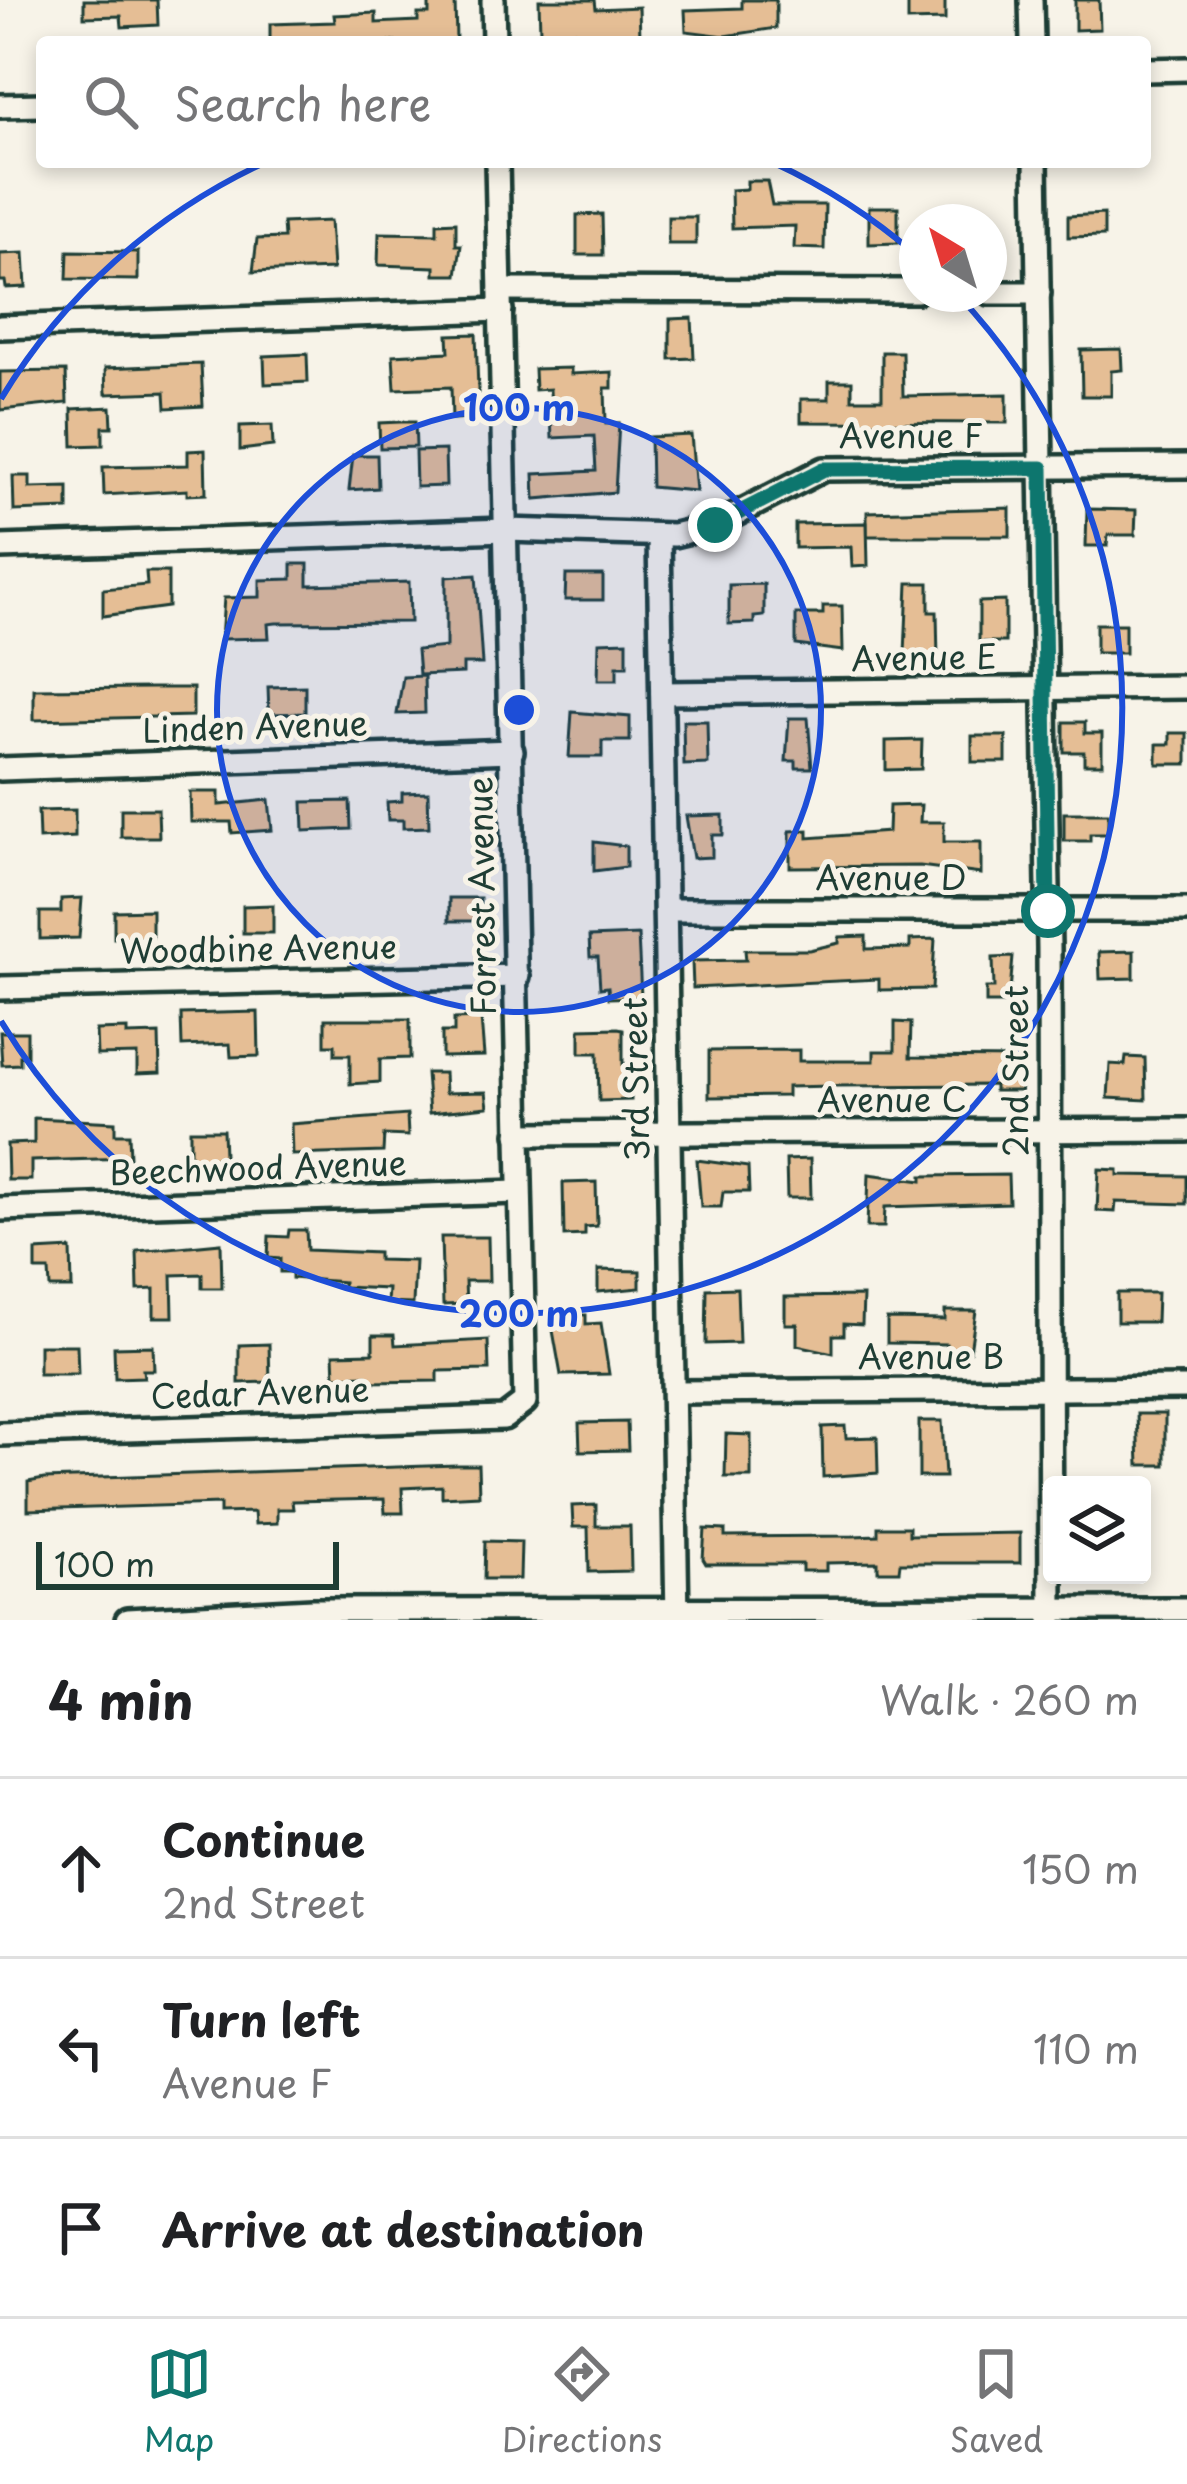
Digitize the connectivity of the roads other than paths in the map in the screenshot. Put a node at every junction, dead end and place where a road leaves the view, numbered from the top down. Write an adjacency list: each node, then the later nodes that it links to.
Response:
1 (493, 0): 3 (street)
2 (1031, 0): 4 (street)
3 (494, 36)
4 (1032, 36)
5 (1187, 69): 6 (street)
6 (1151, 70)
7 (36, 105): 8 (street)
8 (0, 106)
9 (497, 168): 14 (street, Forrest Avenue)
10 (1036, 168): 12 (street, 2nd Street)
11 (899, 292): 14 (street)
12 (1039, 292): 13 (street); 17 (street, 2nd Street)
13 (1007, 293)
14 (500, 300): 15 (street); 18 (street, Forrest Avenue)
15 (0, 327)
16 (1187, 466): 17 (street, Avenue F)
17 (1042, 468): 19 (street, Avenue F); 22 (street, 2nd Street)
18 (506, 530): 19 (street, Avenue F); 20 (street, Avenue F); 24 (street, Forrest Avenue)
19 (658, 536): 23 (street, 3rd Street)
20 (0, 547)
21 (1187, 686): 22 (street, Avenue E)
22 (1044, 689): 23 (street, Avenue E); 28 (street, 2nd Street)
23 (662, 693): 26 (street, 3rd Street)
24 (512, 751): 25 (street, Linden Avenue); 29 (street, Forrest Avenue)
25 (0, 769)
26 (667, 910): 28 (street, Avenue D); 34 (street, 3rd Street)
27 (1187, 910): 28 (street, Avenue D)
28 (1048, 911): 32 (street, 2nd Street)
29 (518, 976): 30 (street, Woodbine Avenue); 33 (street, Forrest Avenue)
30 (0, 988)
31 (1187, 1130): 32 (street, Avenue C)
32 (1048, 1132): 34 (street, Avenue C); 38 (street, 2nd Street)
33 (518, 1134): 34 (street); 35 (street, Forrest Avenue)
34 (670, 1135): 39 (street, 3rd Street)
35 (518, 1192): 36 (street, Beechwood Avenue); 40 (street, Forrest Avenue)
36 (0, 1209)
37 (1187, 1388): 38 (street, Avenue B)
38 (1048, 1389): 39 (street, Avenue B); 43 (street, 2nd Street)
39 (676, 1392): 44 (street, 3rd Street)
40 (520, 1411): 41 (street, Cedar Avenue)
41 (0, 1434)
42 (1187, 1610): 43 (street)
43 (1051, 1615): 44 (street)
44 (677, 1616): 45 (street)
45 (127, 1620)

